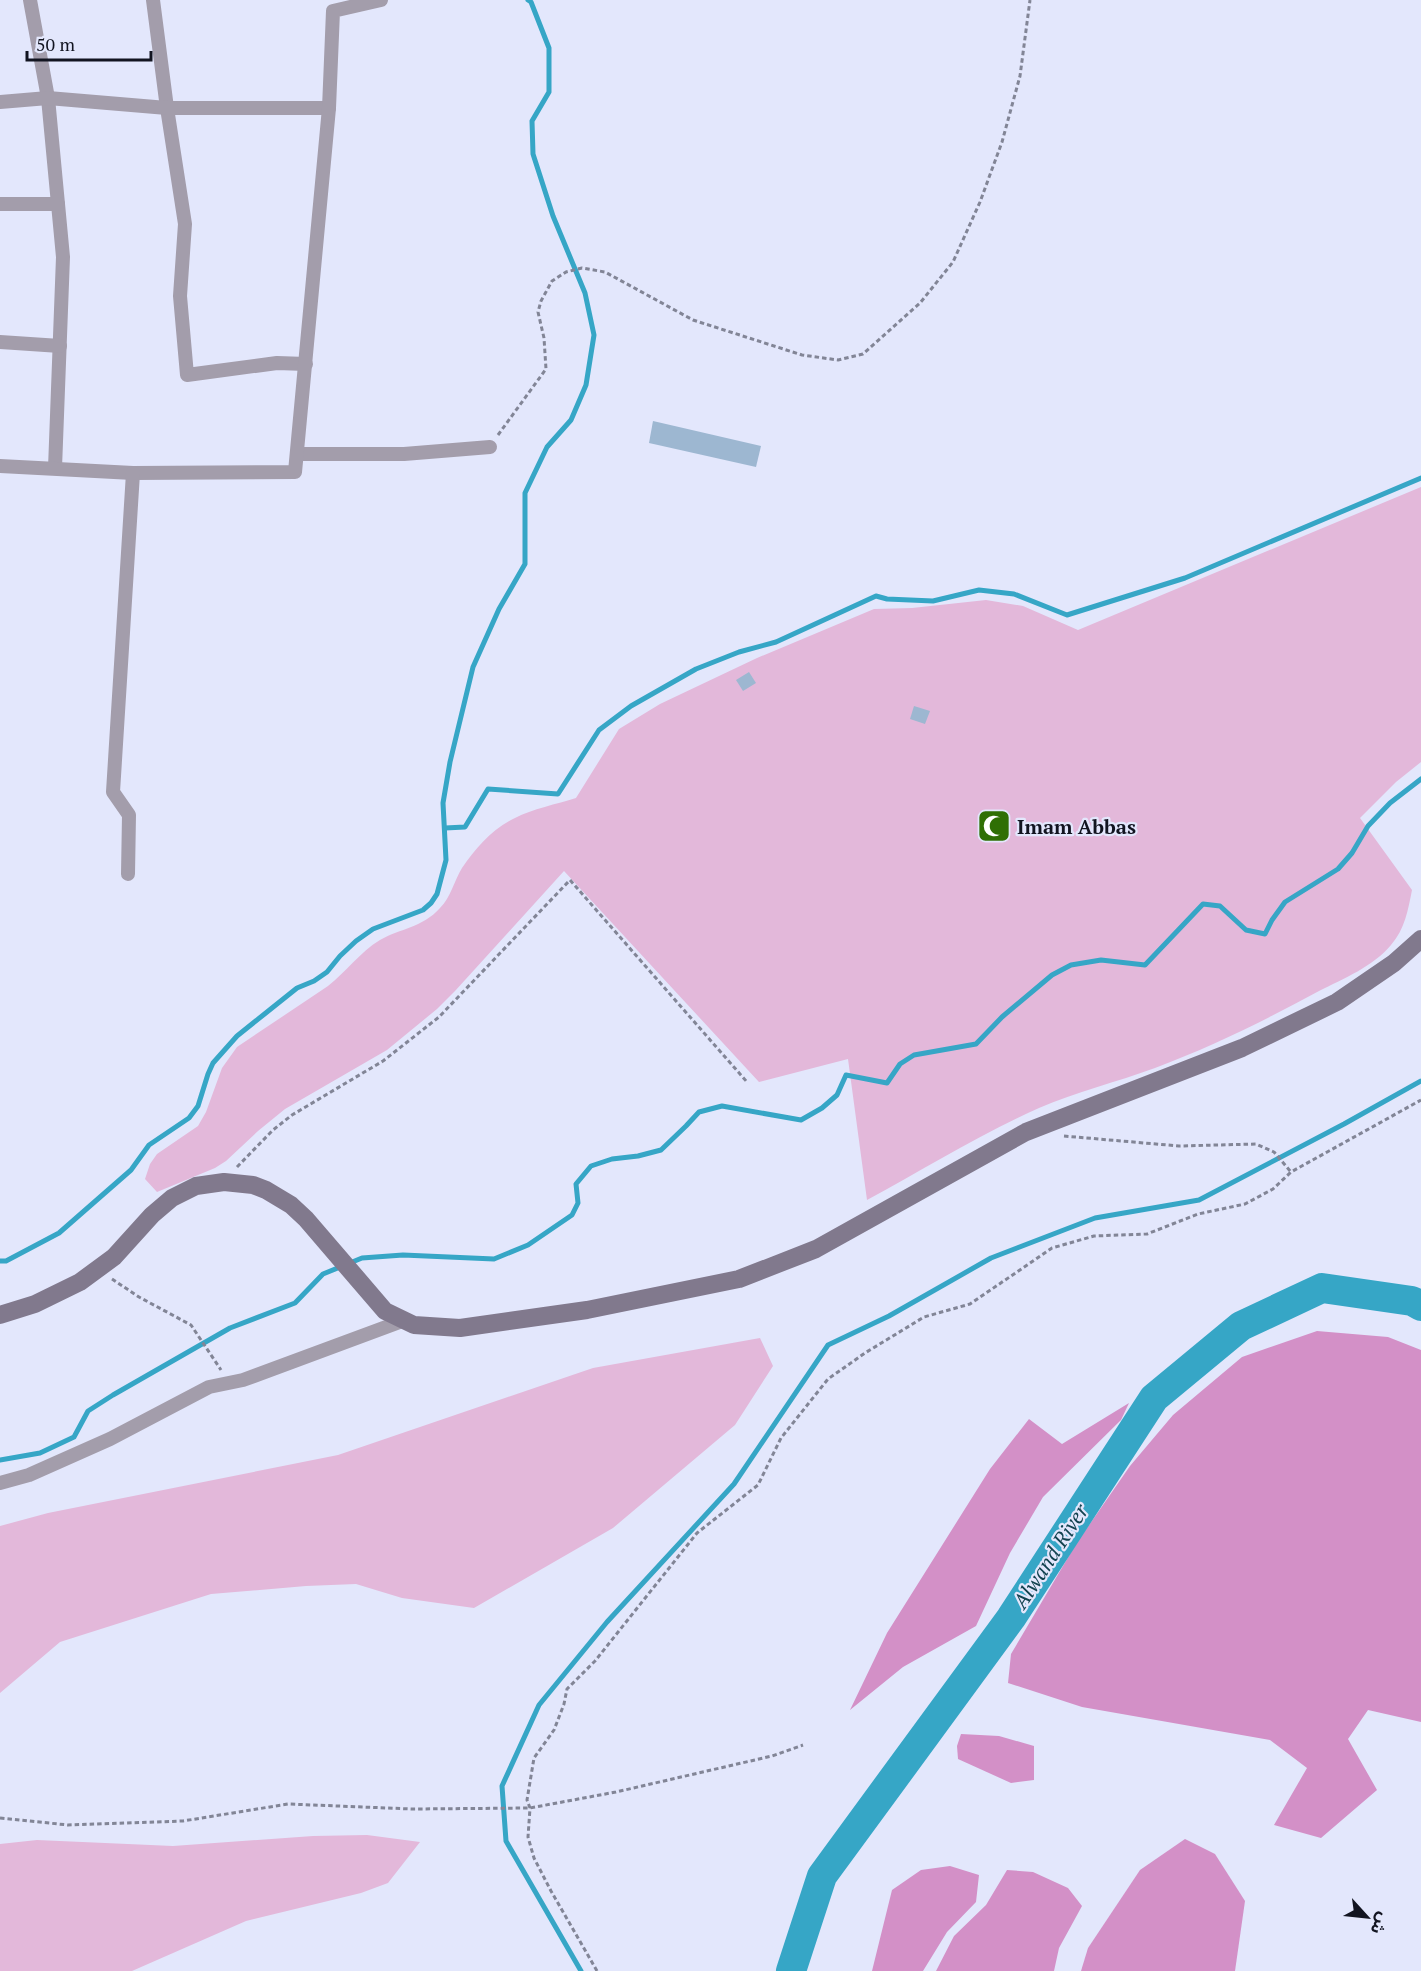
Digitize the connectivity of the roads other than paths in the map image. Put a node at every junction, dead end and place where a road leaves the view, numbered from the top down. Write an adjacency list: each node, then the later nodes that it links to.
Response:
1 (30, 0): 4 (street)
2 (153, 0): 6 (street)
3 (381, 0): 7 (street)
4 (48, 98): 5 (street); 6 (street); 9 (street)
5 (0, 102)
6 (167, 108): 7 (street); 12 (street)
7 (329, 108): 12 (street)
8 (0, 204): 9 (street)
9 (57, 204): 11 (street)
10 (0, 342): 11 (street)
11 (60, 346): 16 (street)
12 (306, 364): 14 (street)
13 (490, 447): 14 (street)
14 (297, 454): 17 (street)
15 (0, 466): 16 (street); 18 (street)
16 (54, 468): 17 (street)
17 (133, 473): 19 (street)
18 (0, 481)
19 (128, 874)
20 (1421, 939): 22 (main road)
21 (0, 1315): 22 (main road)
22 (405, 1320): 23 (street)
23 (0, 1483)

